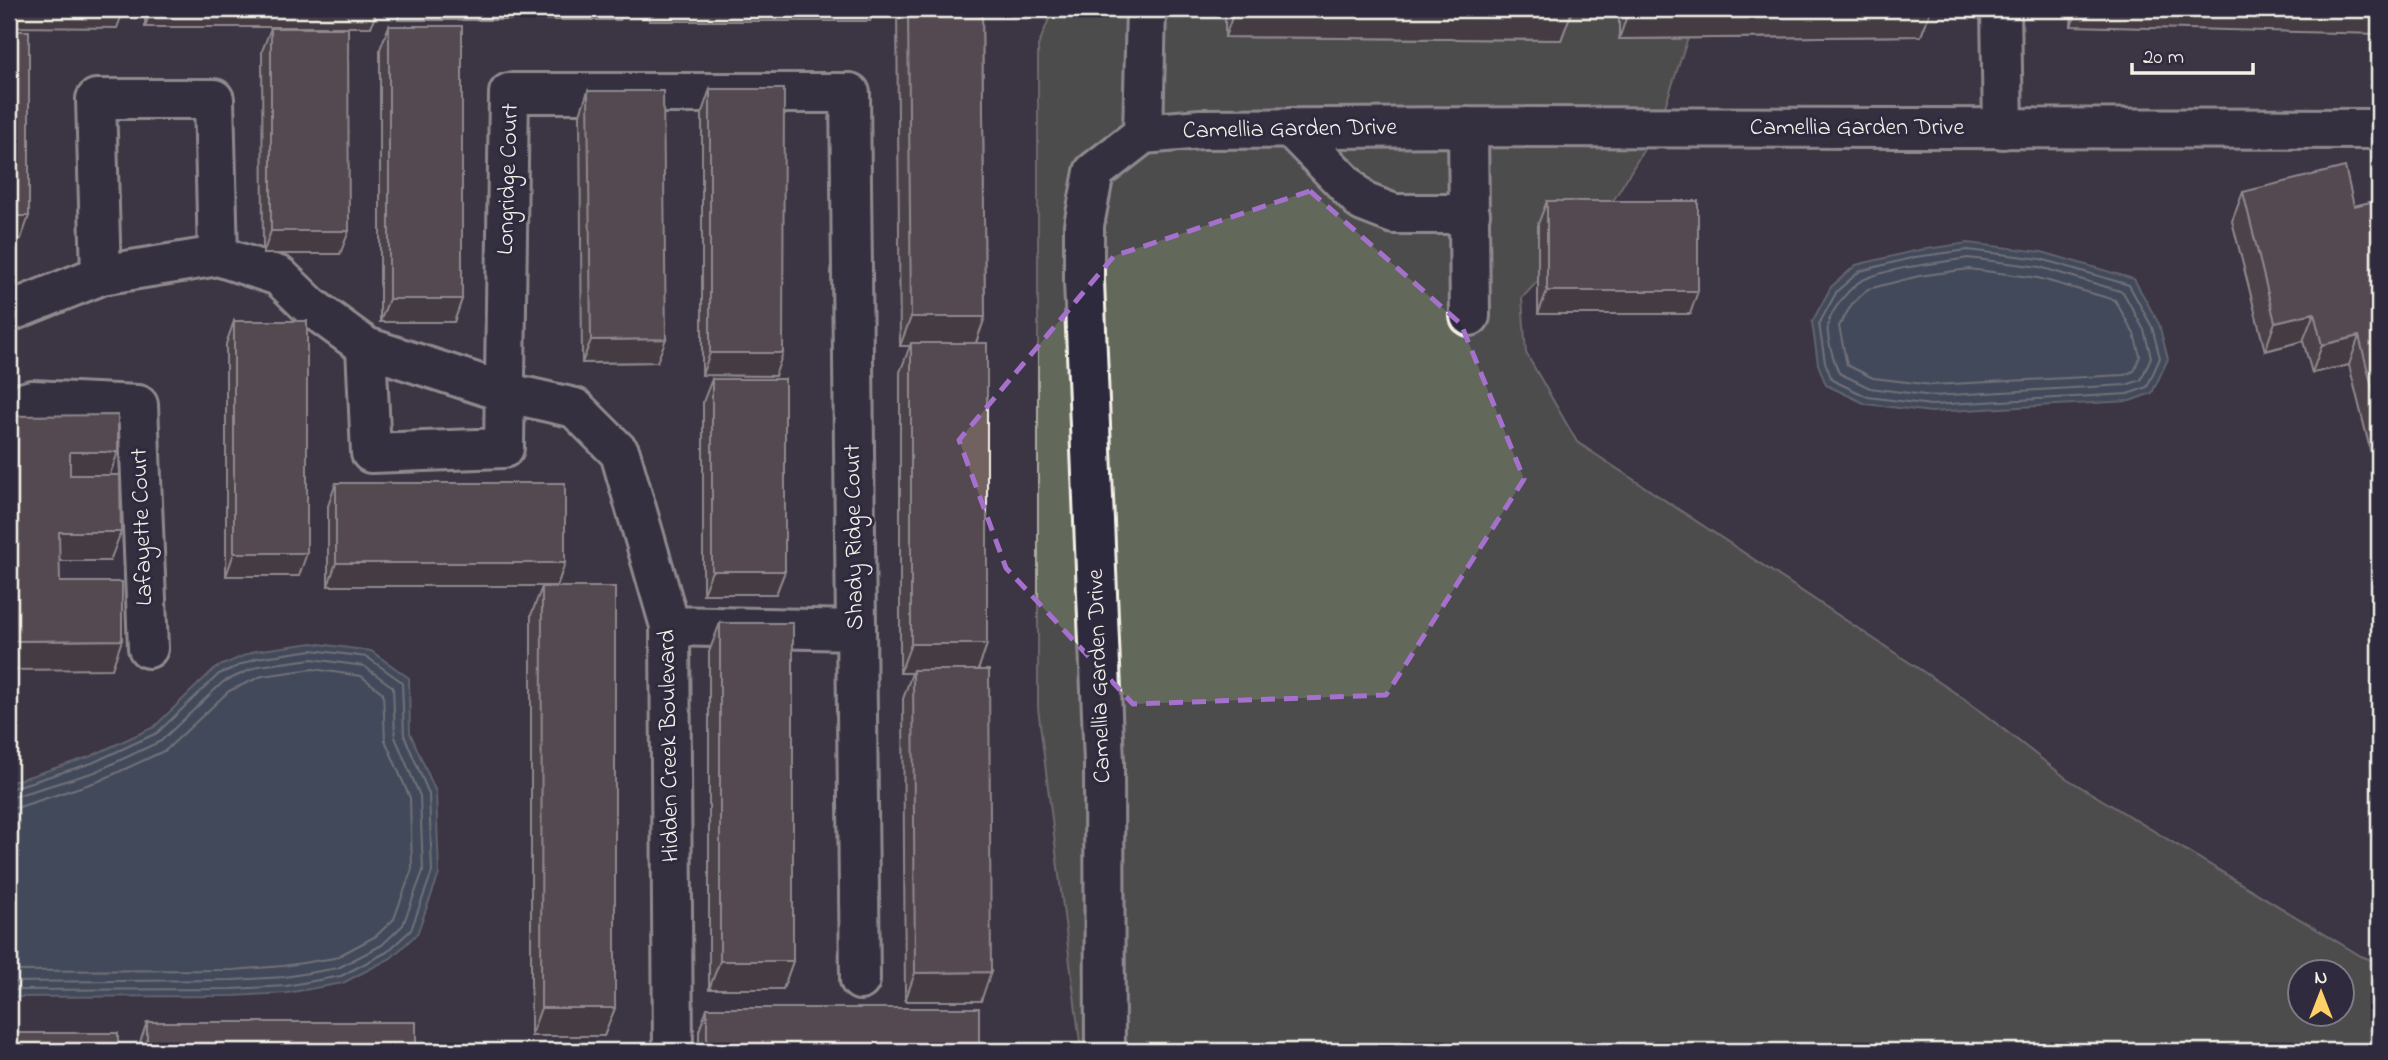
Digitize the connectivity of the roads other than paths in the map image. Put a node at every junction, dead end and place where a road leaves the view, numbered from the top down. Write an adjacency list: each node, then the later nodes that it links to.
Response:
1 (1146, 9): 8 (lane)
2 (2001, 9): 6 (lane)
3 (850, 93): 15 (lane, Longridge Court); 18 (lane, Shady Ridge Court)
4 (1468, 127): 5 (lane, Camellia Garden Drive); 6 (lane, Camellia Garden Drive); 9 (lane)
5 (1291, 128): 8 (lane, Camellia Garden Drive); 9 (lane)
6 (2003, 129): 7 (lane, Camellia Garden Drive)
7 (2379, 129)
8 (1143, 134): 22 (lane, Camellia Garden Drive)
9 (1470, 214): 13 (lane)
10 (218, 256): 11 (lane, Hidden Creek Boulevard); 11 (lane); 14 (lane, Hidden Creek Boulevard)
11 (101, 275): 12 (lane, Hidden Creek Boulevard)
12 (9, 312)
13 (1470, 316)
14 (366, 347): 15 (lane, Hidden Creek Boulevard); 15 (lane)
15 (504, 392): 17 (lane, Hidden Creek Boulevard)
16 (9, 407): 19 (lane, Lafayette Court)
17 (670, 626): 18 (lane); 21 (lane, Hidden Creek Boulevard)
18 (856, 630): 20 (lane, Shady Ridge Court)
19 (148, 648)
20 (860, 980)
21 (673, 1051)
22 (1105, 1051)

